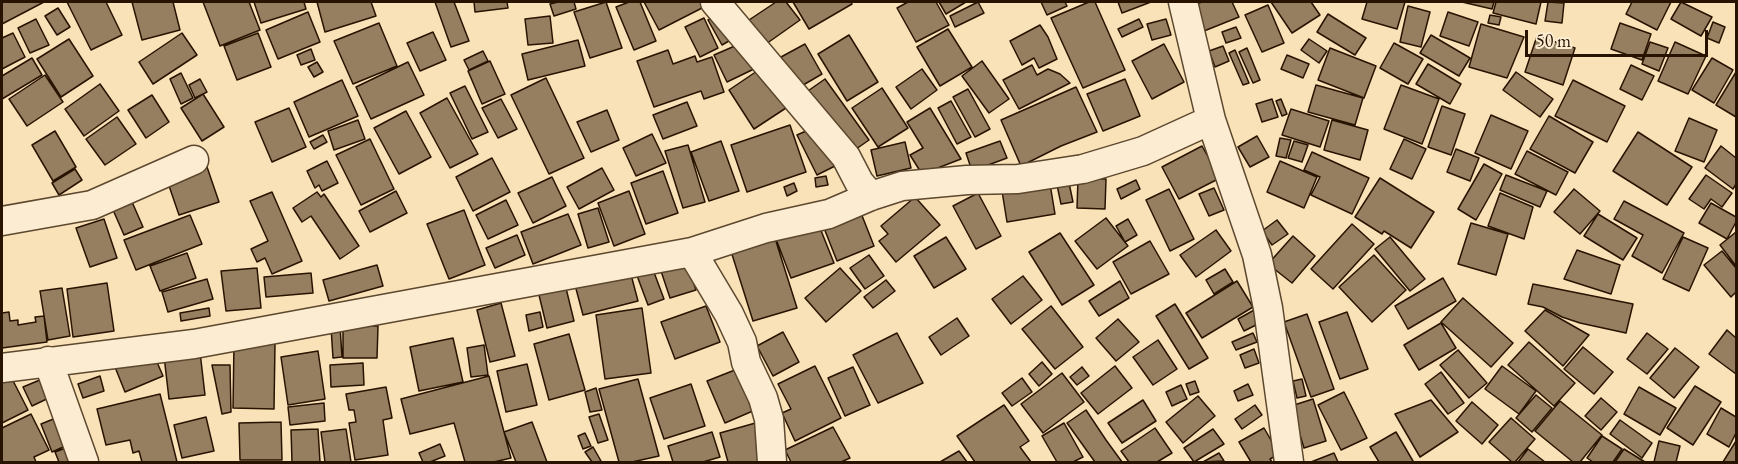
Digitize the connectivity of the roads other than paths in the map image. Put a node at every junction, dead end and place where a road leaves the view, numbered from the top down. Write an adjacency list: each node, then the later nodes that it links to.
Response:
1 (715, 2): 5 (street)
2 (1183, 2): 3 (street)
3 (1211, 120): 5 (street); 12 (street)
4 (194, 160): 6 (street)
5 (871, 196): 7 (street)
6 (2, 221)
7 (692, 252): 8 (street); 11 (street)
8 (48, 361): 9 (street); 10 (street)
9 (2, 368)
10 (84, 462)
11 (772, 462)
12 (1289, 462)

